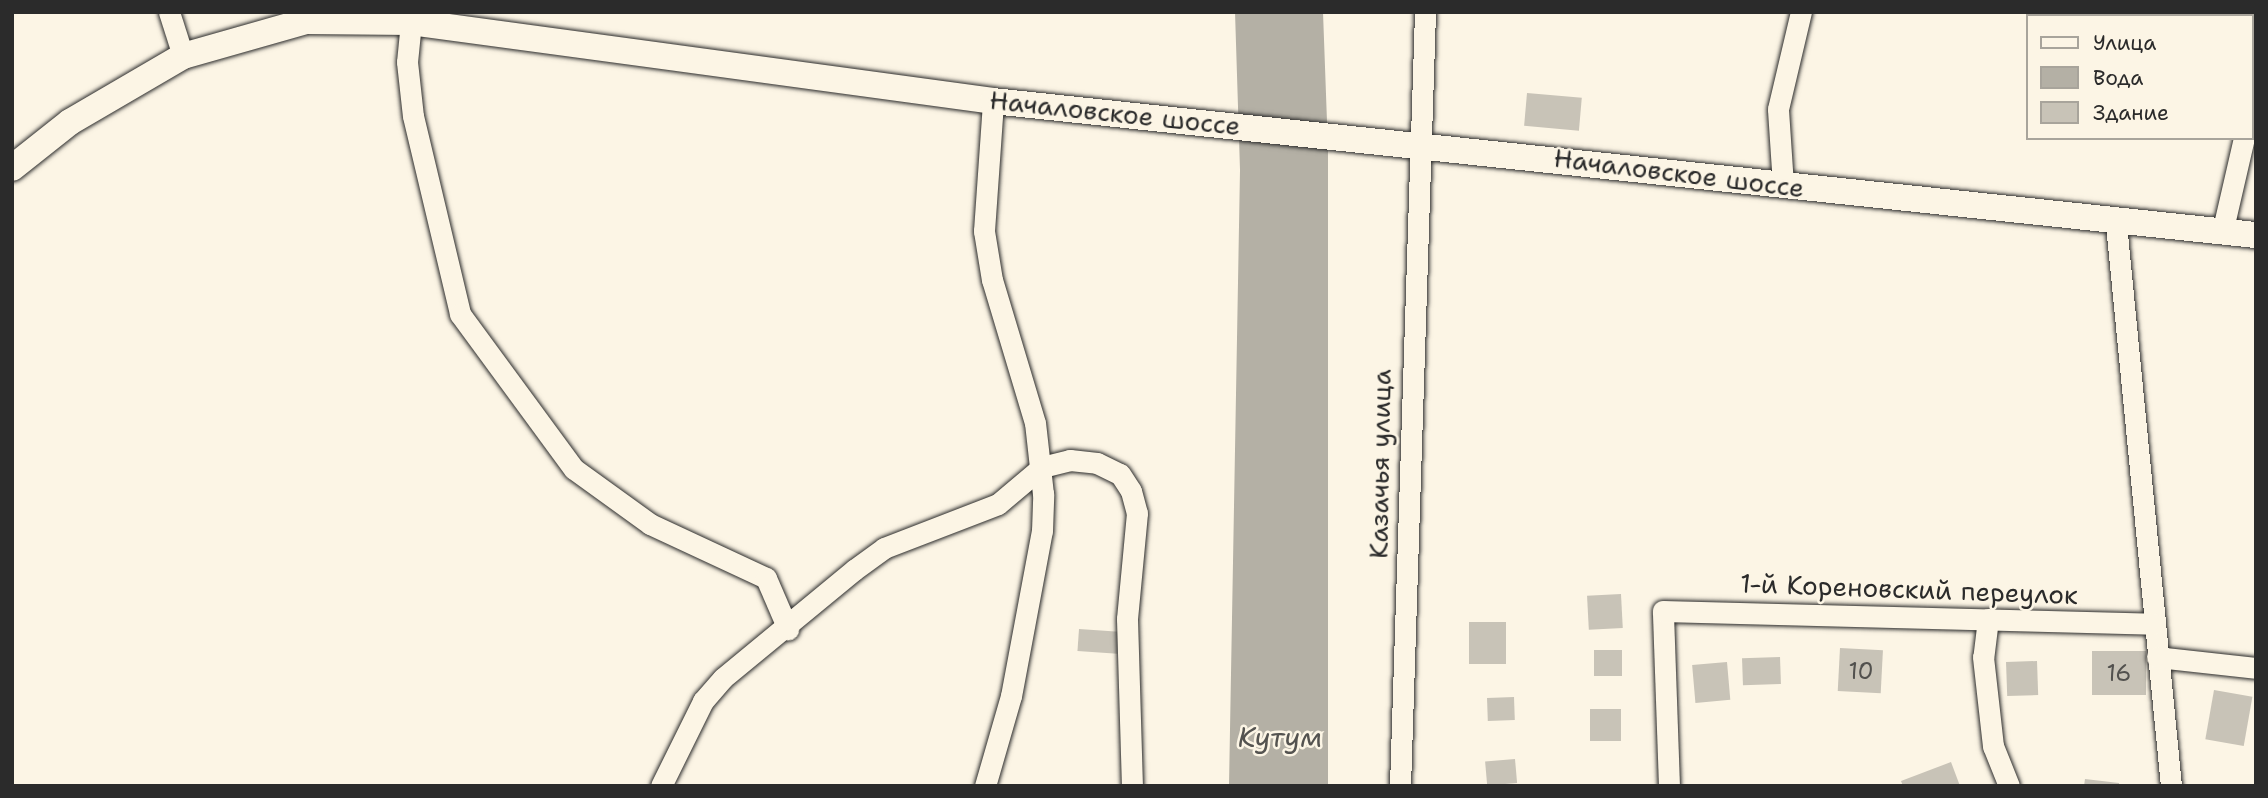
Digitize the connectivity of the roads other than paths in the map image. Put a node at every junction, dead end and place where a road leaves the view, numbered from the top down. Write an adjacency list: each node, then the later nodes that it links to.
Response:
1 (169, 12): 5 (street)
2 (1425, 12): 8 (street, Казачья улица)
3 (1801, 12): 10 (street)
4 (411, 17): 5 (main road, Началовское шоссе); 6 (main road, Началовское шоссе); 17 (street)
5 (183, 56): 9 (main road, Началовское шоссе)
6 (993, 101): 8 (main road, Началовское шоссе); 14 (street)
7 (2244, 140): 12 (street)
8 (1422, 143): 10 (main road, Началовское шоссе); 23 (street, Казачья улица)
9 (12, 168)
10 (1783, 185): 11 (main road, Началовское шоссе)
11 (2116, 224): 12 (main road, Началовское шоссе); 16 (street)
12 (2222, 233): 13 (main road, Началовское шоссе)
13 (2256, 235)
14 (1042, 467): 17 (street); 21 (street); 22 (street)
15 (1988, 620): 16 (street, 1-й Кореновский переулок); 24 (street, 1-й Кореновский переулок); 25 (street)
16 (2153, 624): 18 (street)
17 (788, 629): 20 (street)
18 (2157, 657): 19 (street); 26 (street)
19 (2256, 668)
20 (661, 786)
21 (985, 786)
22 (1132, 786)
23 (1399, 786)
24 (1669, 786)
25 (2009, 786)
26 (2171, 786)

